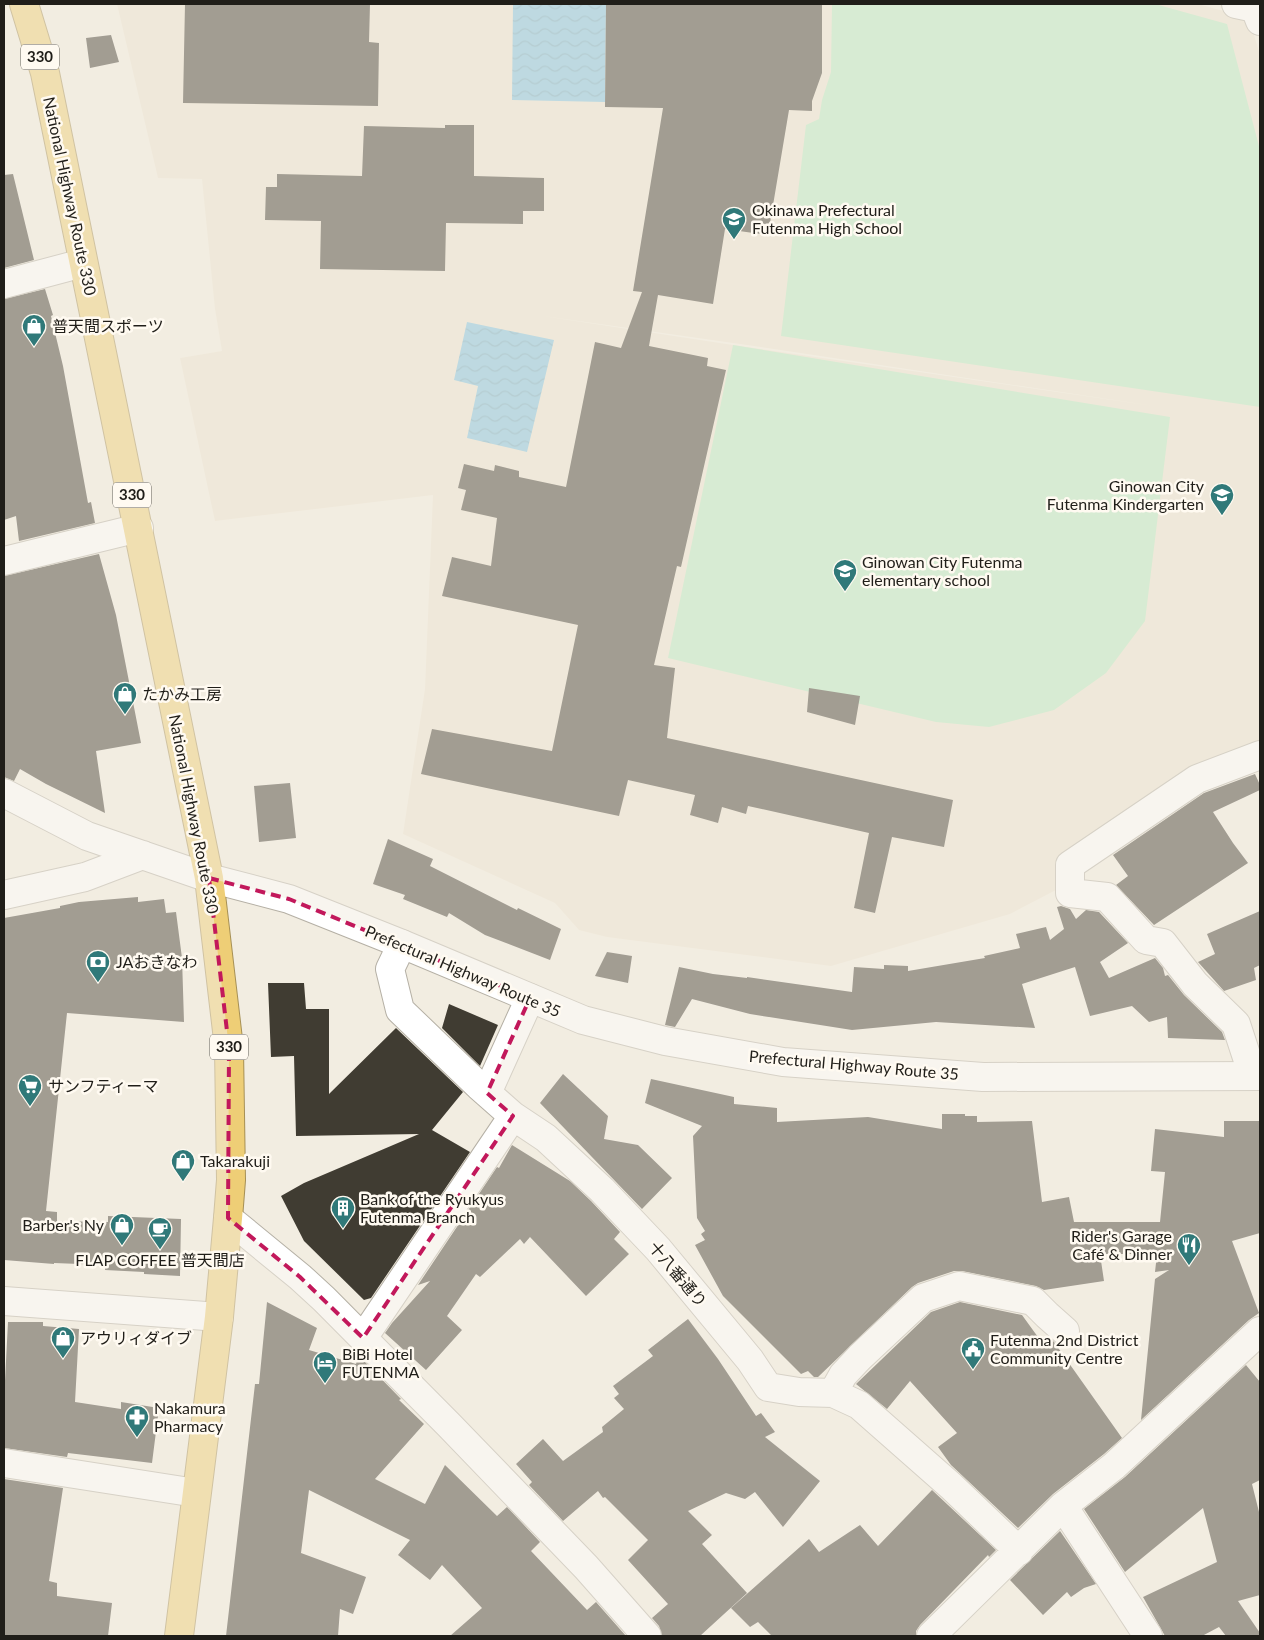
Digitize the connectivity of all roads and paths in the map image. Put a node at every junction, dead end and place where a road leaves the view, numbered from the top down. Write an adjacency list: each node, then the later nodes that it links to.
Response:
1 (24, 4): 4 (highway, National Highway Route 330 / 330)
2 (1236, 4): 3 (street)
3 (1260, 21)
4 (83, 263): 5 (street); 6 (highway, National Highway Route 330 / 330)
5 (4, 284)
6 (139, 528): 7 (street); 11 (highway, National Highway Route 330 / 330)
7 (4, 561)
8 (1260, 755): 15 (street)
9 (4, 794): 10 (street, Prefectural Highway Route 35)
10 (143, 855): 11 (street, Prefectural Highway Route 35); 12 (street)
11 (209, 878): 13 (street, Prefectural Highway Route 35); 18 (highway, National Highway Route 330 / 330)
12 (4, 894)
13 (402, 944): 14 (street, Prefectural Highway Route 35); 16 (street, 十八番通り)
14 (530, 998): 15 (street, Prefectural Highway Route 35); 16 (street)
15 (1257, 1076)
16 (487, 1093): 17 (street, 十八番通り)
17 (513, 1116): 22 (street); 24 (street, 十八番通り)
18 (228, 1218): 20 (highway, National Highway Route 330 / 330); 22 (street)
19 (4, 1301): 20 (street)
20 (219, 1317): 26 (highway, National Highway Route 330 / 330)
21 (1065, 1331): 24 (street)
22 (363, 1338): 30 (street)
23 (1256, 1346): 27 (street)
24 (833, 1393): 28 (street, 十八番通り)
25 (4, 1462): 26 (street)
26 (196, 1493): 29 (highway, National Highway Route 330 / 330)
27 (1063, 1506): 28 (street); 32 (street)
28 (1019, 1551): 31 (street)
29 (179, 1636)
30 (647, 1636)
31 (931, 1636)
32 (1148, 1636)

